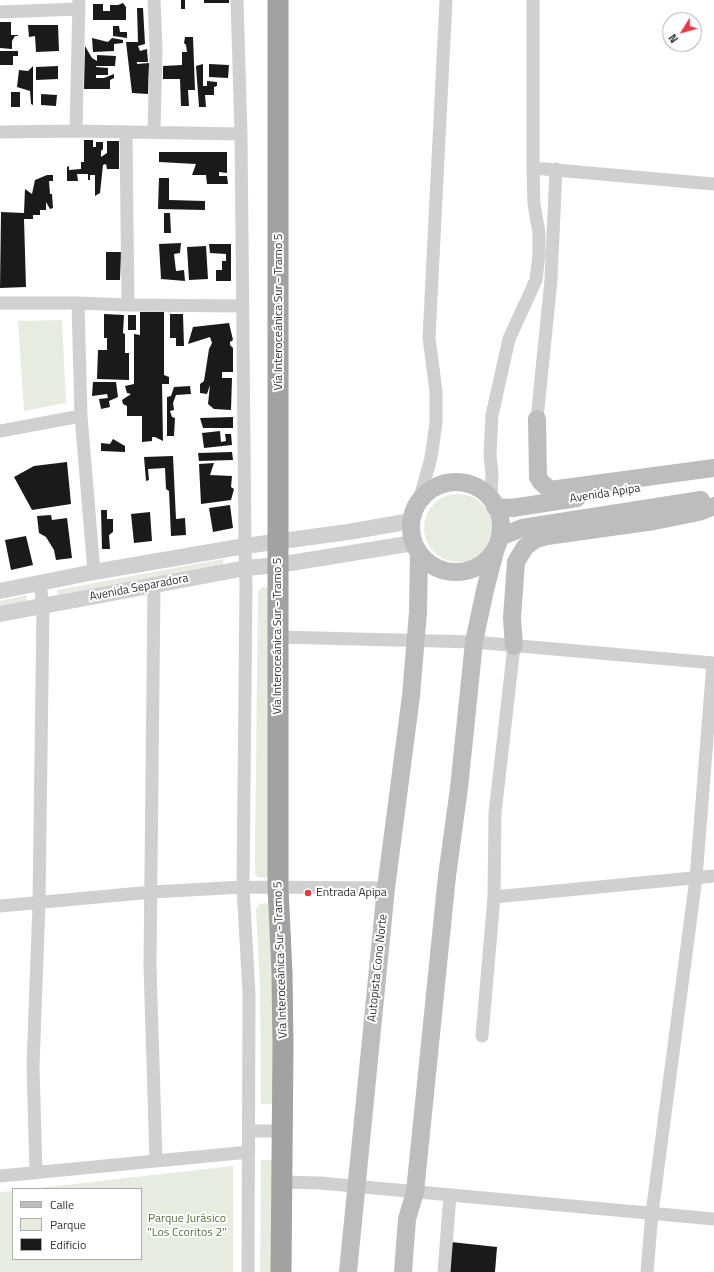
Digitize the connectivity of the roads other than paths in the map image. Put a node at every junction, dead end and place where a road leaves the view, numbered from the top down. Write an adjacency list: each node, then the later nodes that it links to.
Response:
1 (154, 0): 11 (street)
2 (237, 0): 12 (street)
3 (278, 0): 30 (highway, Vía Interoceánica Sur - Tramo 5)
4 (446, 0): 26 (street)
5 (533, 0): 13 (street)
6 (79, 5): 7 (street); 8 (street)
7 (0, 12)
8 (76, 131): 9 (street); 10 (street)
9 (0, 132)
10 (126, 132): 11 (street); 18 (street)
11 (154, 132): 12 (street)
12 (241, 134): 19 (street)
13 (533, 168): 14 (street); 27 (street)
14 (556, 169): 15 (street); 21 (street)
15 (714, 184)
16 (0, 303): 17 (street)
17 (78, 303): 18 (street); 20 (street)
18 (128, 305): 19 (street)
19 (242, 306): 32 (street)
20 (81, 416): 22 (street); 36 (street)
21 (537, 419): 23 (main road)
22 (0, 431)
23 (714, 468)
24 (714, 478): 27 (main road, Avenida Apipa)
25 (714, 498): 31 (main road, Avenida Apipa)
26 (419, 501): 27 (main road); 29 (main road)
27 (493, 503): 31 (main road)
28 (714, 506): 45 (main road)
29 (411, 521): 30 (street); 33 (main road)
30 (278, 541): 32 (street, Avenida Separadora); 34 (highway, Vía Interoceánica Sur - Tramo 5)
31 (498, 542): 33 (main road); 44 (main road)
32 (245, 546): 35 (street); 36 (street, Avenida Separadora)
33 (416, 548): 34 (street); 43 (main road, Autopista Cono Norte)
34 (278, 565): 35 (street, Avenida Separadora); 42 (highway, Vía Interoceánica Sur - Tramo 5)
35 (246, 568): 38 (street, Avenida Separadora); 49 (street)
36 (94, 572): 37 (street, Avenida Separadora)
37 (40, 583): 39 (street, Avenida Separadora); 40 (street)
38 (154, 585): 40 (street, Avenida Separadora); 52 (street)
39 (0, 591)
40 (43, 606): 41 (street, Avenida Separadora); 54 (street)
41 (0, 614)
42 (279, 638): 43 (street); 50 (highway, Vía Interoceánica Sur - Tramo 5)
43 (415, 640): 44 (street); 51 (main road, Autopista Cono Norte)
44 (474, 642): 45 (street); 65 (main road)
45 (514, 646): 46 (street); 53 (street)
46 (713, 663): 48 (street)
47 (714, 876): 48 (street)
48 (696, 878): 53 (street); 67 (street)
49 (243, 887): 50 (street); 52 (street); 57 (street)
50 (278, 888): 51 (street); 58 (highway, Vía Interoceánica Sur - Tramo 5)
51 (386, 888): 64 (main road, Autopista Cono Norte)
52 (152, 892): 54 (street); 60 (street)
53 (494, 896): 56 (street)
54 (39, 903): 55 (street); 61 (street)
55 (0, 906)
56 (482, 1036)
57 (249, 1131): 58 (street); 59 (street)
58 (283, 1131): 63 (highway, Vía Interoceánica Sur - Tramo 5)
59 (249, 1152): 60 (street); 69 (street)
60 (156, 1160): 61 (street)
61 (36, 1173): 62 (street)
62 (0, 1176)
63 (282, 1182): 64 (street); 70 (highway, Vía Interoceánica Sur - Tramo 5)
64 (357, 1186): 65 (street); 71 (main road, Autopista Cono Norte)
65 (415, 1192): 66 (street); 72 (main road)
66 (450, 1195): 67 (street); 73 (street)
67 (652, 1213): 68 (street); 74 (street)
68 (714, 1219)
69 (248, 1272)
70 (282, 1272)
71 (348, 1272)
72 (403, 1272)
73 (444, 1272)
74 (647, 1272)

